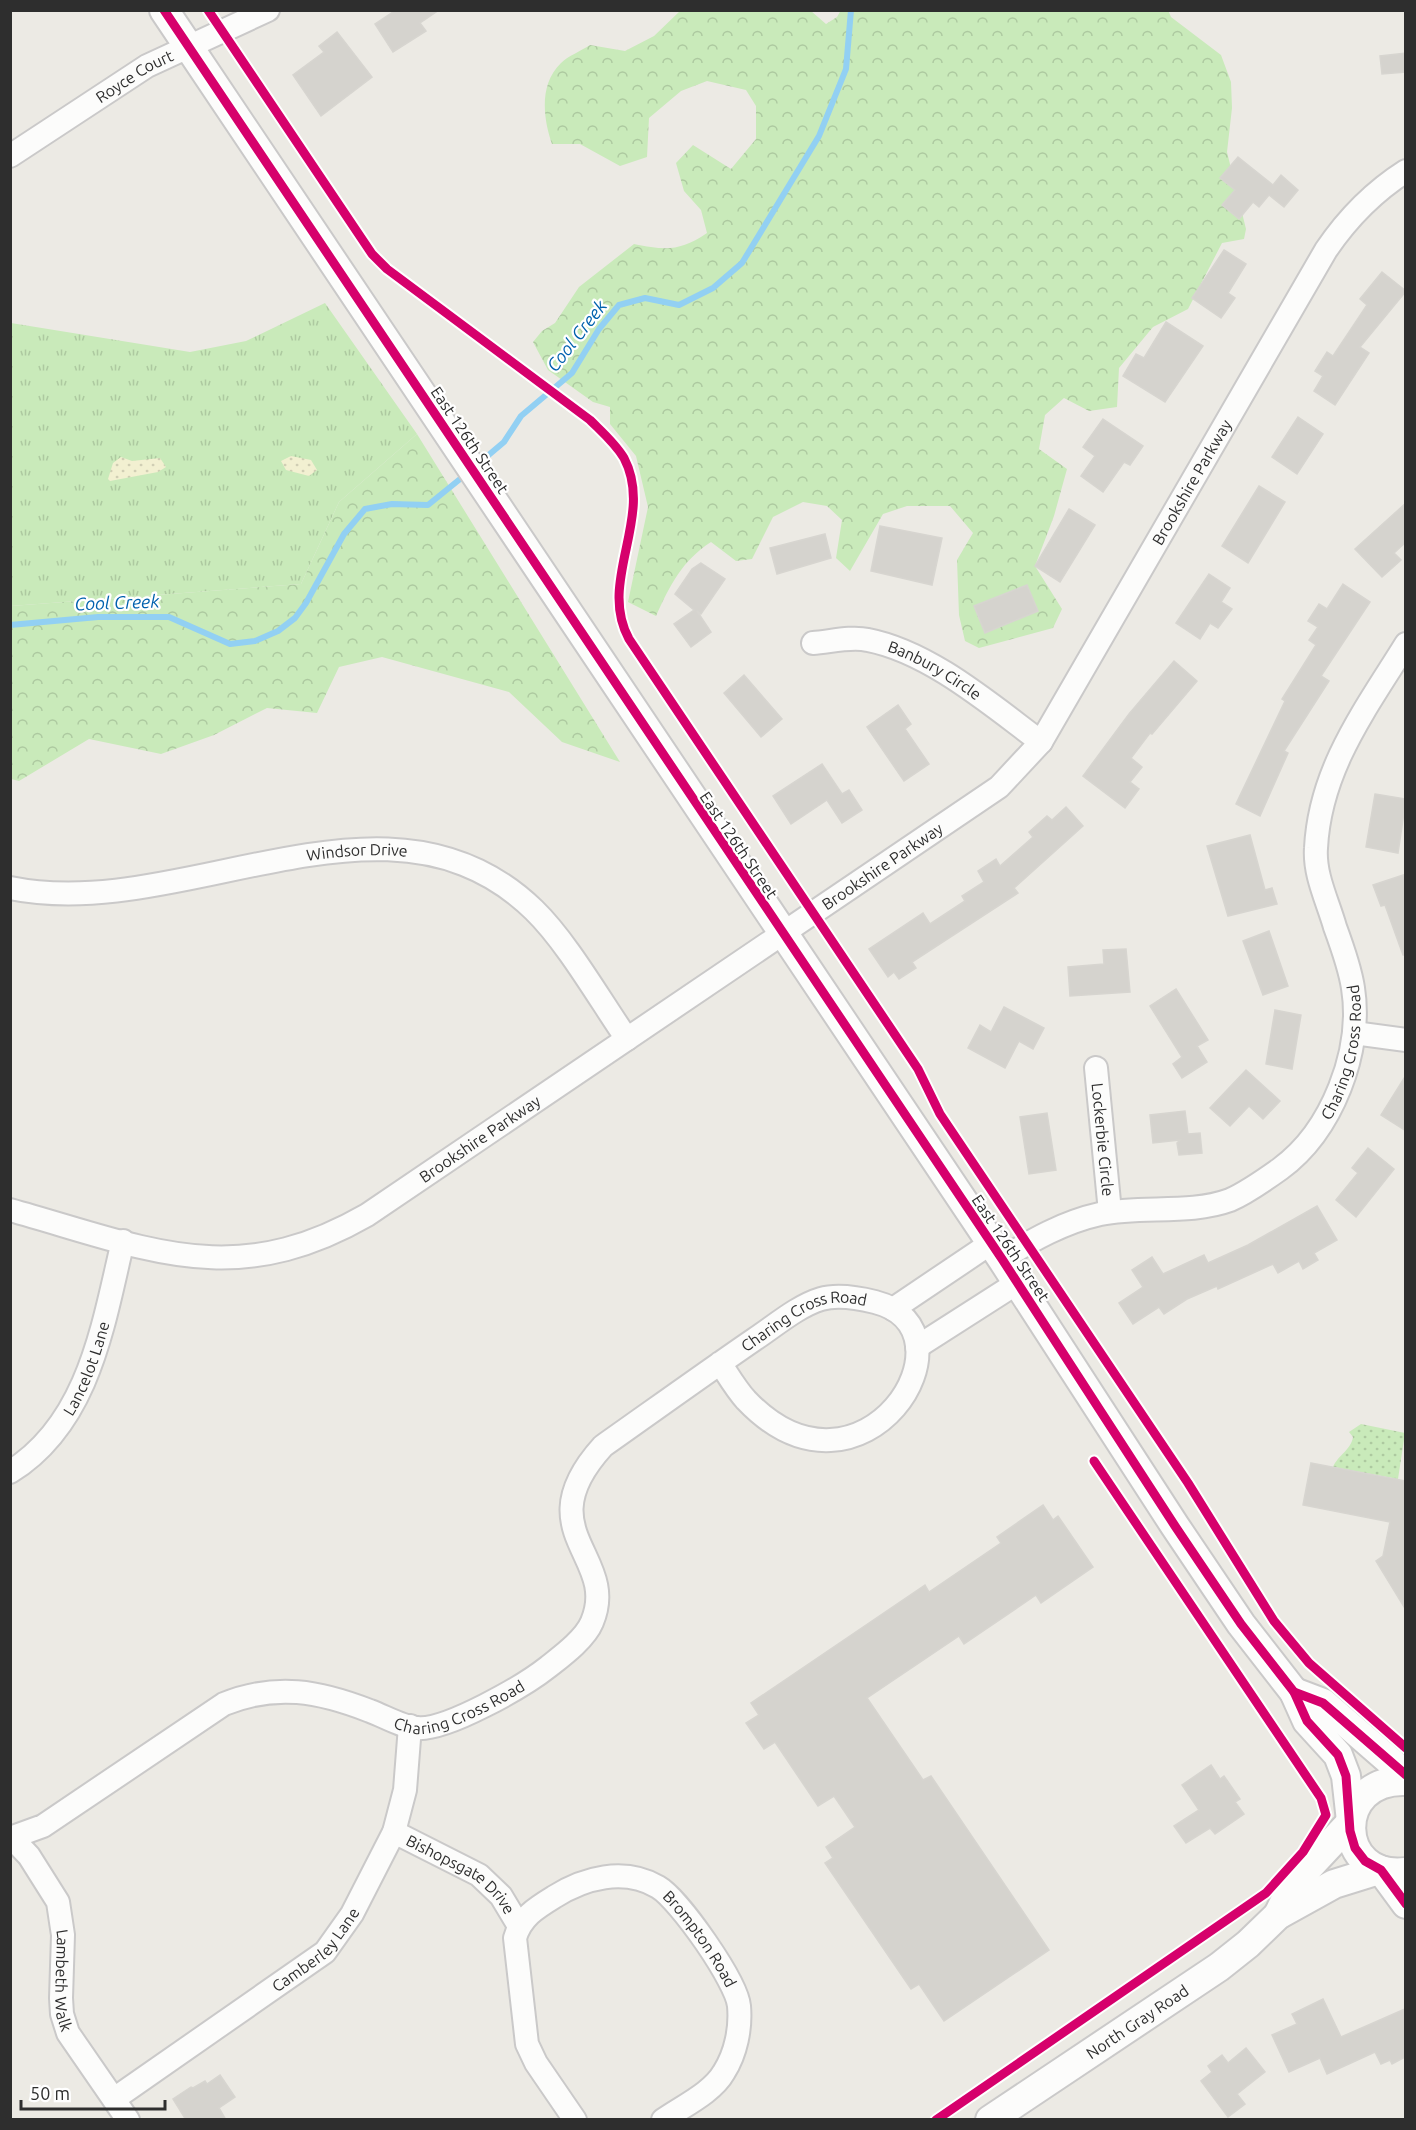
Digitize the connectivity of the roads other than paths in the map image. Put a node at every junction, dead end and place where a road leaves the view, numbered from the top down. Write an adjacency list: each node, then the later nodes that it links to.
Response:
1 (164, 10): 3 (street, East 126th Street)
2 (268, 10): 3 (street, Royce Court)
3 (187, 46): 4 (street, Royce Court); 10 (street, East 126th Street)
4 (10, 156)
5 (1406, 171): 8 (street, Brookshire Parkway)
6 (813, 644): 8 (street, Banbury Circle)
7 (1406, 644): 11 (street, Charing Cross Road)
8 (1041, 742): 10 (street, Brookshire Parkway)
9 (10, 888): 12 (street, Windsor Drive)
10 (782, 934): 12 (street, Brookshire Parkway); 18 (street, East 126th Street)
11 (1354, 1034): 13 (street); 16 (street, Charing Cross Road)
12 (627, 1039): 17 (street, Brookshire Parkway)
13 (1406, 1040)
14 (1096, 1068): 16 (street, Lockerbie Circle)
15 (10, 1210): 17 (street, Brookshire Parkway)
16 (1110, 1212): 18 (street, Charing Cross Road)
17 (123, 1241): 23 (street, Lancelot Lane)
18 (996, 1251): 19 (street, East 126th Street); 20 (street, Charing Cross Road)
19 (1017, 1283): 21 (street); 24 (street, East 126th Street)
20 (893, 1309): 21 (street, Charing Cross Road); 22 (street, Charing Cross Road)
21 (917, 1347): 22 (street, Charing Cross Road)
22 (720, 1363): 25 (street, Charing Cross Road)
23 (10, 1472)
24 (1294, 1692): 26 (street, East 126th Street); 28 (street, East 126th Street)
25 (410, 1726): 29 (street, Camberley Lane); 30 (street, Charing Cross Road)
26 (1406, 1775)
27 (1406, 1781): 28 (street, North Gray Road)
28 (1350, 1822): 31 (street, East 126th Street); 33 (street, North Gray Road)
29 (394, 1832): 34 (street, Bishopsgate Drive); 35 (street, Camberley Lane)
30 (11, 1838): 35 (street, Lambeth Walk)
31 (1388, 1871): 32 (street); 33 (street, North Gray Road)
32 (1406, 1904)
33 (1278, 1915): 39 (street, North Gray Road)
34 (519, 1926): 37 (street); 38 (street, Brompton Road)
35 (114, 2098): 36 (street, Lambeth Walk)
36 (128, 2120)
37 (575, 2120)
38 (663, 2120)
39 (990, 2120)

